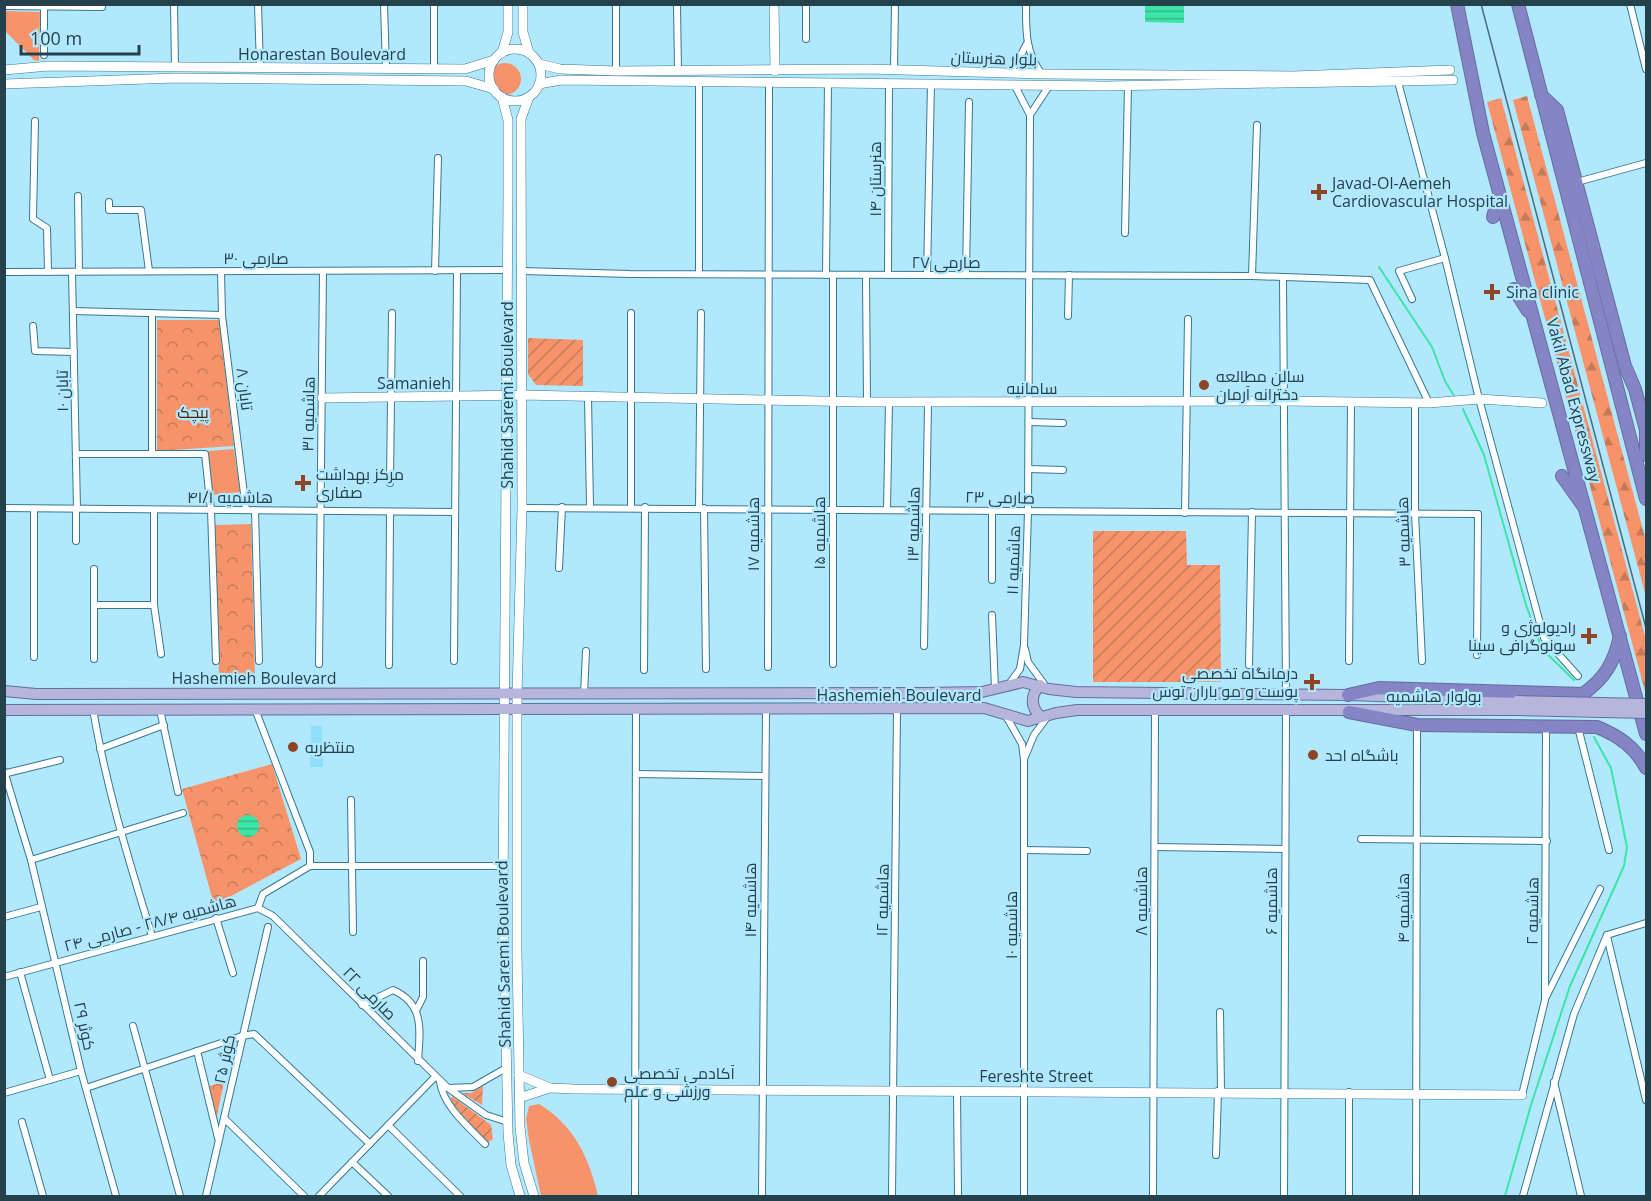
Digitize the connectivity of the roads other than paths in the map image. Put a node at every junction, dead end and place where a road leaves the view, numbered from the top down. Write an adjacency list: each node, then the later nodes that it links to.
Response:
1 (174, 4): 28 (street)
2 (258, 4): 27 (street)
3 (384, 4): 29 (street)
4 (434, 4): 30 (street)
5 (508, 4): 21 (main road)
6 (523, 4): 22 (main road)
7 (616, 4): 36 (street)
8 (677, 4): 34 (street)
9 (774, 4): 37 (main road)
10 (806, 4): 19 (street)
11 (895, 4): 35 (street)
12 (1026, 4): 20 (street)
13 (1457, 4): 66 (highway, Vakil Abad Expressway)
14 (1518, 4): 56 (highway)
15 (1630, 4): 32 (street)
16 (4, 6): 17 (street)
17 (44, 6): 18 (street); 23 (street)
18 (102, 7)
19 (806, 39)
20 (1026, 45): 38 (street); 40 (street)
21 (502, 53): 22 (main road); 24 (main road)
22 (529, 53): 25 (main road)
23 (44, 55)
24 (494, 60): 30 (main road, Honarestan Boulevard); 55 (main road)
25 (538, 64): 36 (main road, بلوار هنرستان); 47 (main road)
26 (49, 66): 28 (main road, Honarestan Boulevard); 33 (main road, Honarestan Boulevard); 43 (main road)
27 (260, 68): 28 (main road, Honarestan Boulevard); 29 (main road, Honarestan Boulevard)
28 (175, 69)
29 (386, 69): 30 (main road, Honarestan Boulevard)
30 (434, 69)
31 (867, 69): 35 (main road, بلوار هنرستان); 37 (main road, بلوار هنرستان); 41 (main road)
32 (1647, 69)
33 (4, 70)
34 (678, 70): 36 (main road, بلوار هنرستان); 37 (main road, بلوار هنرستان)
35 (894, 70): 38 (main road, بلوار هنرستان)
36 (616, 71)
37 (775, 71)
38 (1008, 73): 40 (main road, بلوار هنرستان)
39 (1106, 73): 40 (main road, بلوار هنرستان); 42 (main road, بلوار هنرستان); 54 (main road)
40 (1042, 74)
41 (866, 82): 44 (main road, بلوار هنرستان); 45 (main road, بلوار هنرستان)
42 (1398, 82): 52 (main road, بلوار هنرستان); 71 (street)
43 (50, 83): 46 (main road, Honarestan Boulevard); 55 (main road, Honarestan Boulevard)
44 (828, 83): 49 (main road, بلوار هنرستان); 84 (street, هاشمیه ۱۵)
45 (889, 83): 50 (main road, بلوار هنرستان); 86 (street, هنرستان ۱۴)
46 (4, 84)
47 (539, 84): 48 (main road); 57 (main road)
48 (699, 84): 49 (main road, بلوار هنرستان); 82 (street)
49 (769, 84): 83 (street, هاشمیه ۱۷)
50 (931, 84): 51 (main road, بلوار هنرستان); 87 (street)
51 (1013, 84): 53 (main road, بلوار هنرستان); 60 (street)
52 (1128, 85): 54 (main road, بلوار هنرستان); 70 (street)
53 (1049, 86): 54 (main road, بلوار هنرستان); 60 (street)
54 (1105, 86)
55 (494, 89): 58 (main road)
56 (1541, 95): 65 (highway); 137 (highway)
57 (529, 97): 58 (main road); 81 (main road, Shahid Saremi Boulevard)
58 (502, 98): 73 (main road, Shahid Saremi Boulevard)
59 (969, 102): 88 (street)
60 (1030, 115): 89 (street, هاشمیه ۱۱)
61 (35, 121): 79 (street)
62 (1257, 124): 91 (street)
63 (438, 158): 76 (street)
64 (1647, 163): 65 (street)
65 (1577, 182): 129 (highway)
66 (1500, 193): 69 (highway); 103 (highway, Vakil Abad Expressway)
67 (78, 196): 80 (street, تابان ۱۰)
68 (109, 202): 72 (street)
69 (1493, 217)
70 (1125, 233)
71 (1445, 258): 94 (street); 114 (street)
72 (149, 270): 74 (street, صارمی ۳۰); 80 (street, صارمی ۳۰)
73 (507, 270): 77 (street, صارمی ۳۰); 106 (main road, Shahid Saremi Boulevard)
74 (221, 271): 75 (street, صارمی ۳۰); 100 (street, تابان ۸)
75 (323, 271): 76 (street, صارمی ۳۰); 109 (street, هاشمیه ۳۱)
76 (435, 271): 77 (street, صارمی ۳۰)
77 (457, 271): 111 (street)
78 (4, 272): 79 (street, صارمی ۳۰)
79 (48, 272): 80 (street, صارمی ۳۰)
80 (76, 272): 95 (street, تابان ۱۰)
81 (522, 272): 82 (street, صارمی ۲۷); 107 (main road, Shahid Saremi Boulevard)
82 (699, 274): 83 (street, صارمی ۲۷)
83 (767, 275): 84 (street, صارمی ۲۷); 115 (street, هاشمیه ۱۷)
84 (830, 275): 85 (street, صارمی ۲۷); 118 (street, هاشمیه ۱۵)
85 (866, 275): 86 (street, صارمی ۲۷); 119 (street)
86 (888, 275): 87 (street, صارمی ۲۷)
87 (927, 275): 88 (street, صارمی ۲۷)
88 (966, 275): 89 (street, صارمی ۲۷)
89 (1030, 275): 90 (street, صارمی ۲۷); 123 (street, هاشمیه ۱۱)
90 (1069, 275): 91 (street, صارمی ۲۷); 101 (street)
91 (1252, 276): 92 (street, صارمی ۲۷)
92 (1284, 278): 117 (street); 125 (street, صارمی ۲۷)
93 (1514, 289): 103 (highway)
94 (1412, 299)
95 (73, 311): 98 (street); 105 (street, تابان ۱۰)
96 (392, 313): 110 (street)
97 (631, 313): 112 (street)
98 (152, 314): 100 (street); 131 (street)
99 (701, 314): 113 (street)
100 (222, 315): 152 (street, تابان ۸)
101 (1068, 316)
102 (1188, 319): 116 (street)
103 (1536, 323): 165 (highway, Vakil Abad Expressway)
104 (33, 326): 105 (street)
105 (74, 352): 130 (street, تابان ۱۰)
106 (506, 395): 107 (main road, Samanieh); 111 (main road, Samanieh); 201 (main road, Shahid Saremi Boulevard)
107 (521, 395): 108 (main road, سامانیه); 143 (main road, Shahid Saremi Boulevard)
108 (588, 397): 112 (main road, سامانیه); 139 (street)
109 (322, 398): 110 (main road, Samanieh); 157 (street, هاشمیه ۳۱)
110 (390, 398): 111 (main road, Samanieh); 136 (street)
111 (456, 398): 159 (street)
112 (631, 398): 113 (main road, سامانیه); 140 (street)
113 (700, 399): 115 (main road, سامانیه); 144 (street)
114 (1479, 399): 125 (main road, سامانیه); 126 (main road, سامانیه); 193 (street)
115 (767, 401): 118 (main road, سامانیه); 145 (street, هاشمیه ۱۷)
116 (1189, 401): 117 (main road, سامانیه); 123 (main road, سامانیه); 161 (street)
117 (1283, 401): 120 (main road, سامانیه); 162 (street)
118 (833, 402): 119 (main road, سامانیه); 148 (street, هاشمیه ۱۵)
119 (867, 402): 121 (main road, سامانیه)
120 (1351, 402): 124 (main road, سامانیه); 163 (street)
121 (889, 403): 122 (main road, سامانیه); 149 (street)
122 (928, 403): 123 (main road, سامانیه); 154 (street, هاشمیه ۱۳)
123 (1029, 403): 127 (street, هاشمیه ۱۱)
124 (1415, 403): 125 (main road, سامانیه); 164 (street, هاشمیه ۳)
125 (1429, 403)
126 (1542, 403)
127 (1029, 422): 128 (street); 133 (street, هاشمیه ۱۱)
128 (1063, 423)
129 (1646, 430): 132 (highway)
130 (76, 454): 131 (street); 147 (street, تابان ۱۰)
131 (152, 454): 151 (street)
132 (1647, 455)
133 (1029, 469): 134 (street); 156 (street, هاشمیه ۱۱)
134 (1063, 470)
135 (1562, 476): 165 (highway)
136 (390, 483)
137 (1647, 499)
138 (562, 507): 139 (street, صارمی ۲۳); 143 (street, صارمی ۲۳); 167 (street)
139 (590, 507): 140 (street, صارمی ۲۳)
140 (631, 507): 141 (street, صارمی ۲۳)
141 (645, 507): 144 (street, صارمی ۲۳); 192 (street)
142 (4, 508): 146 (street, هاشمیه ۴۱/۱)
143 (522, 508): 202 (main road, Shahid Saremi Boulevard)
144 (702, 508): 145 (street, صارمی ۲۳); 191 (street)
145 (766, 508): 148 (street, صارمی ۲۳); 190 (street, هاشمیه ۱۷)
146 (34, 509): 147 (street, هاشمیه ۴۱/۱); 179 (street)
147 (77, 509): 150 (street, هاشمیه ۴۱/۱); 166 (street, تابان ۱۰)
148 (832, 509): 149 (street, صارمی ۲۳); 187 (street, هاشمیه ۱۵)
149 (886, 509): 154 (street, صارمی ۲۳)
150 (154, 510): 151 (street, هاشمیه ۴۱/۱); 171 (street)
151 (211, 510): 152 (street, هاشمیه ۴۱/۱); 181 (street)
152 (246, 510): 153 (street, هاشمیه ۴۱/۱)
153 (255, 510): 157 (street, هاشمیه ۴۱/۱); 182 (street)
154 (926, 510): 155 (street, صارمی ۲۳); 175 (street, هاشمیه ۱۳)
155 (993, 510): 156 (street, صارمی ۲۳); 169 (street)
156 (1028, 510): 161 (street, صارمی ۲۳); 174 (street, هاشمیه ۱۱)
157 (321, 511): 158 (street, هاشمیه ۴۱/۱); 186 (street, هاشمیه ۳۱)
158 (390, 512): 159 (street, هاشمیه ۴۱/۱); 188 (street)
159 (455, 512): 183 (street)
160 (1252, 512): 161 (street, صارمی ۲۳); 162 (street, صارمی ۲۳); 189 (street)
161 (1185, 513)
162 (1285, 513): 163 (street, صارمی ۲۳); 200 (street)
163 (1350, 513): 164 (street, صارمی ۲۳); 184 (street)
164 (1415, 513): 178 (street, صارمی ۲۳); 185 (street, هاشمیه ۳)
165 (1589, 514): 173 (highway, Vakil Abad Expressway)
166 (76, 541)
167 (560, 568)
168 (94, 569): 170 (street)
169 (992, 580)
170 (94, 605): 171 (street); 180 (street)
171 (154, 605): 177 (street)
172 (992, 615): 196 (street)
173 (1620, 635): 204 (highway); 230 (highway, Vakil Abad Expressway)
174 (1024, 645): 194 (street); 195 (street)
175 (924, 646)
176 (586, 651): 205 (street)
177 (161, 654)
178 (1478, 655)
179 (34, 657)
180 (94, 659)
181 (216, 661)
182 (259, 661)
183 (454, 661)
184 (1349, 661)
185 (1422, 661)
186 (319, 664)
187 (833, 664)
188 (389, 665)
189 (1249, 665)
190 (768, 667)
191 (706, 669)
192 (644, 670)
193 (1578, 676)
194 (1006, 687): 195 (main road, Hashemieh Boulevard); 196 (main road, Hashemieh Boulevard)
195 (1045, 687): 200 (main road, Hashemieh Boulevard); 224 (main road)
196 (995, 690): 199 (main road, Hashemieh Boulevard)
197 (4, 691): 198 (main road, Hashemieh Boulevard)
198 (242, 692): 201 (main road, Hashemieh Boulevard); 212 (main road)
199 (812, 693): 205 (main road, Hashemieh Boulevard); 217 (main road)
200 (1286, 693): 203 (main road, Hashemieh Boulevard)
201 (504, 694): 202 (main road, Hashemieh Boulevard); 213 (main road, Shahid Saremi Boulevard)
202 (517, 694): 205 (main road, Hashemieh Boulevard); 214 (main road, Shahid Saremi Boulevard)
203 (1348, 694): 204 (highway); 207 (main road, بولوار هاشمیه)
204 (1583, 694): 229 (highway)
205 (584, 695)
206 (1647, 704): 207 (main road, bridge)
207 (1517, 705): 221 (main road, بولوار هاشمیه); 222 (main road, bridge)
208 (255, 709): 212 (main road, Hashemieh Boulevard); 213 (main road, Hashemieh Boulevard); 251 (street)
209 (4, 710): 210 (main road, Hashemieh Boulevard)
210 (93, 710): 211 (main road, Hashemieh Boulevard); 231 (street)
211 (160, 710): 212 (main road, Hashemieh Boulevard); 225 (street)
212 (241, 710)
213 (503, 710): 214 (main road, Hashemieh Boulevard); 253 (main road, Shahid Saremi Boulevard)
214 (517, 710): 215 (main road, Hashemieh Boulevard); 262 (main road, Shahid Saremi Boulevard)
215 (636, 710): 216 (main road, Hashemieh Boulevard); 236 (street)
216 (766, 710): 217 (main road, Hashemieh Boulevard); 237 (street, هاشمیه ۱۴)
217 (811, 710): 218 (main road, Hashemieh Boulevard)
218 (897, 710): 223 (main road, Hashemieh Boulevard); 291 (street, هاشمیه ۱۲)
219 (1155, 711): 220 (main road, Hashemieh Boulevard); 224 (main road, Hashemieh Boulevard); 245 (street, هاشمیه ۸)
220 (1286, 711): 221 (main road, Hashemieh Boulevard); 246 (street, هاشمیه ۶)
221 (1349, 712): 226 (highway)
222 (1647, 713)
223 (1006, 716): 224 (main road, Hashemieh Boulevard); 233 (street)
224 (1045, 716): 233 (street)
225 (164, 725): 231 (street); 238 (street)
226 (1417, 725): 227 (highway); 243 (street, هاشمیه ۴)
227 (1546, 725): 228 (highway); 244 (street, هاشمیه ۲)
228 (1578, 726): 229 (highway); 248 (street)
229 (1597, 727): 234 (highway)
230 (1647, 734)
231 (100, 749): 241 (street)
232 (60, 760): 235 (street)
233 (1024, 760): 247 (street, هاشمیه ۱۰)
234 (1647, 768)
235 (6, 772): 250 (street, کوثر ۲۹)
236 (636, 774): 237 (street); 289 (street)
237 (765, 776): 290 (street, هاشمیه ۱۴)
238 (178, 792)
239 (351, 800): 252 (street)
240 (183, 813): 241 (street)
241 (120, 833): 250 (street); 265 (street)
242 (1361, 839): 243 (street)
243 (1416, 840): 244 (street); 298 (street, هاشمیه ۴)
244 (1546, 841): 271 (street, هاشمیه ۲)
245 (1155, 847): 246 (street); 294 (street, هاشمیه ۸)
246 (1285, 849): 296 (street, هاشمیه ۶)
247 (1024, 850): 249 (street); 293 (street, هاشمیه ۱۰)
248 (1609, 850)
249 (1087, 851)
250 (31, 861): 255 (street, کوثر ۲۹)
251 (310, 866): 252 (street); 256 (street, هاشمیه ۲۸/۴ - صارمی ۲۴)
252 (354, 866): 253 (street); 263 (street)
253 (503, 866): 261 (main road, Shahid Saremi Boulevard)
254 (1600, 889): 271 (street)
255 (41, 907): 257 (street); 266 (street, کوثر ۲۹)
256 (258, 908): 258 (street, هاشمیه ۲۸/۴ - صارمی ۲۴); 272 (street, صارمی ۲۲)
257 (4, 917)
258 (216, 918): 265 (street, هاشمیه ۲۸/۴ - صارمی ۲۴); 269 (street)
259 (1647, 923): 264 (street)
260 (268, 927): 276 (street, کوثر ۲۵)
261 (504, 929): 262 (main road); 279 (main road, Shahid Saremi Boulevard)
262 (516, 930): 282 (main road, Shahid Saremi Boulevard)
263 (354, 932)
264 (1607, 935): 285 (street); 302 (street)
265 (152, 936): 266 (street, هاشمیه ۲۸/۴ - صارمی ۲۴)
266 (57, 961): 268 (street, هاشمیه ۲۸/۴ - صارمی ۲۴); 281 (street, کوثر ۲۹)
267 (423, 961): 273 (street)
268 (20, 972): 270 (street, هاشمیه ۲۸/۴ - صارمی ۲۴); 284 (street)
269 (233, 973)
270 (4, 977)
271 (1545, 1000): 300 (street, هاشمیه ۲)
272 (362, 1005): 273 (street); 278 (street, صارمی ۲۲)
273 (417, 1009): 278 (street)
274 (1220, 1012): 295 (street)
275 (133, 1026): 280 (street)
276 (242, 1036): 277 (street); 303 (street, کوثر ۲۵); 308 (street)
277 (197, 1052): 280 (street); 307 (street)
278 (418, 1060): 283 (street, صارمی ۲۲)
279 (506, 1068): 287 (street); 305 (main road, Shahid Saremi Boulevard)
280 (145, 1069): 286 (street); 314 (street)
281 (81, 1071): 284 (street); 286 (street, کوثر ۲۹)
282 (519, 1075): 288 (main road, Fereshte Street); 301 (main road, Shahid Saremi Boulevard)
283 (437, 1079): 287 (street, صارمی ۲۲); 306 (street); 309 (street)
284 (50, 1080): 299 (street)
285 (1554, 1082): 331 (street); 332 (street)
286 (86, 1088): 313 (street, کوثر ۲۹)
287 (448, 1088): 305 (street, صارمی ۲۲)
288 (550, 1088): 289 (main road, Fereshte Street); 301 (main road, Fereshte Street)
289 (634, 1089): 290 (main road, Fereshte Street); 322 (street)
290 (763, 1090): 291 (main road, Fereshte Street); 323 (street, هاشمیه ۱۴)
291 (893, 1090): 292 (main road, Fereshte Street); 324 (street, هاشمیه ۱۲)
292 (957, 1090): 293 (main road, Fereshte Street); 325 (street)
293 (1024, 1091): 294 (main road, Fereshte Street); 326 (street, هاشمیه ۱۰)
294 (1154, 1091): 295 (main road, Fereshte Street); 327 (street, هاشمیه ۸)
295 (1219, 1091): 296 (main road, Fereshte Street); 310 (street)
296 (1283, 1092): 297 (main road, Fereshte Street); 328 (street, هاشمیه ۶)
297 (1348, 1092): 298 (main road, Fereshte Street); 329 (street)
298 (1416, 1092): 300 (main road, Fereshte Street); 330 (street, هاشمیه ۴)
299 (4, 1093)
300 (1522, 1095)
301 (519, 1098): 321 (main road, Shahid Saremi Boulevard)
302 (1647, 1100)
303 (225, 1119): 307 (street, کوثر ۲۵); 316 (street)
304 (22, 1122): 312 (street)
305 (508, 1122): 320 (main road, Shahid Saremi Boulevard)
306 (388, 1125): 308 (street); 319 (street)
307 (219, 1141): 315 (street, کوثر ۲۵)
308 (370, 1144): 311 (street)
309 (485, 1144)
310 (1216, 1155)
311 (352, 1162): 317 (street); 318 (street)
312 (43, 1197)
313 (116, 1197)
314 (180, 1197)
315 (206, 1197)
316 (304, 1197)
317 (319, 1197)
318 (388, 1197)
319 (460, 1197)
320 (520, 1197)
321 (534, 1197)
322 (635, 1197)
323 (762, 1197)
324 (892, 1197)
325 (958, 1197)
326 (1024, 1197)
327 (1153, 1197)
328 (1284, 1197)
329 (1349, 1197)
330 (1416, 1197)
331 (1523, 1197)
332 (1581, 1197)

